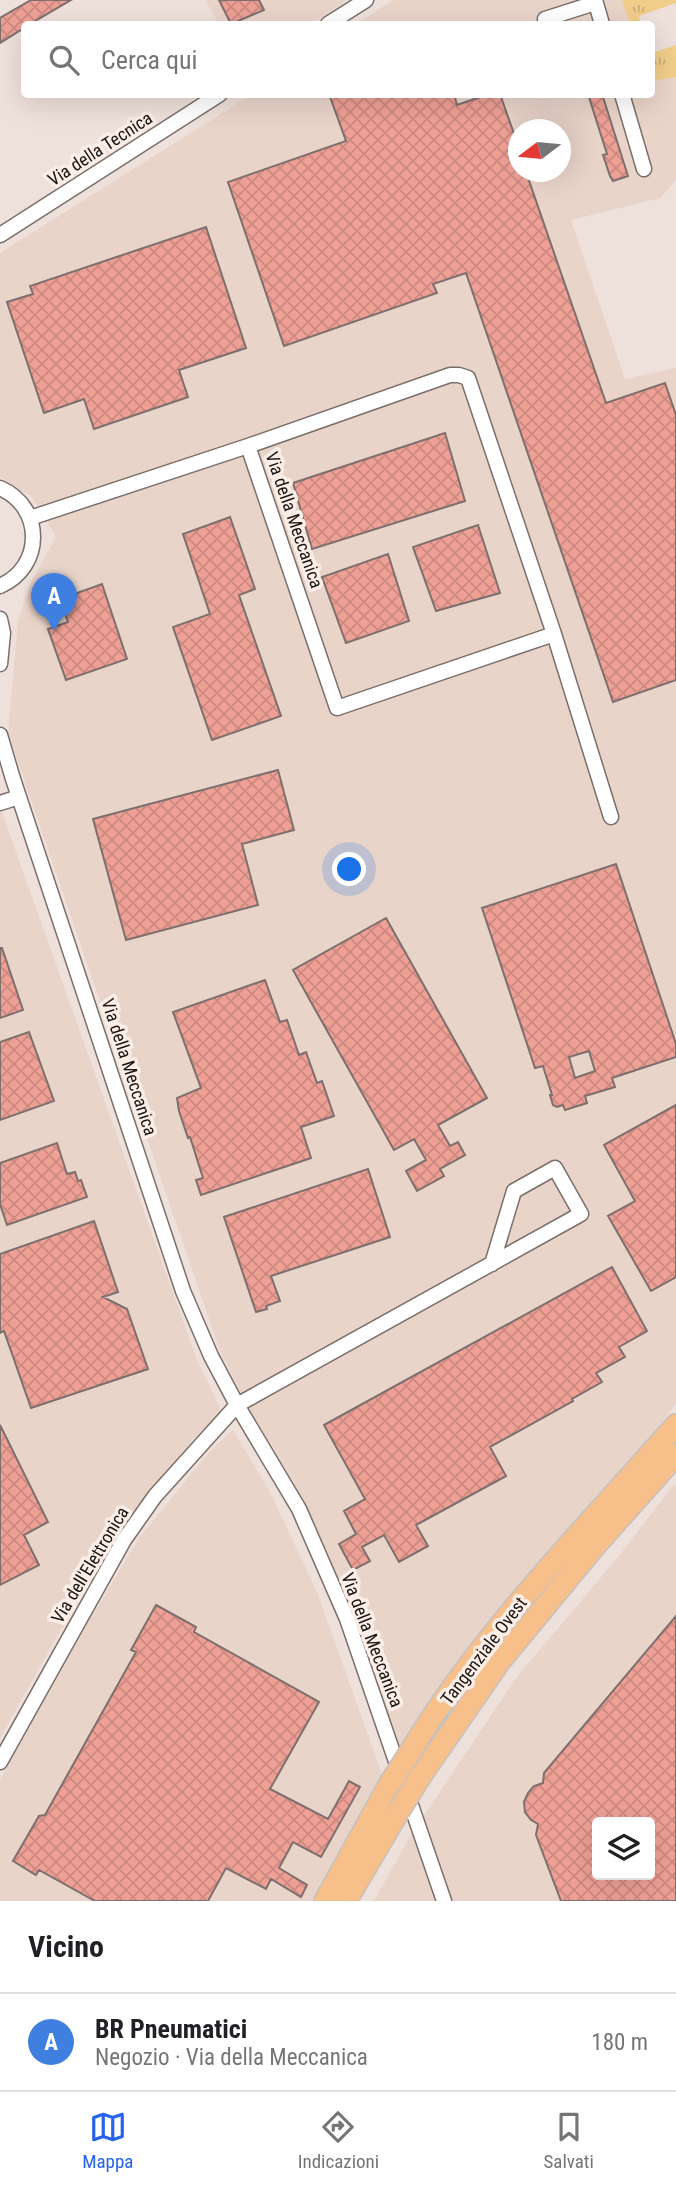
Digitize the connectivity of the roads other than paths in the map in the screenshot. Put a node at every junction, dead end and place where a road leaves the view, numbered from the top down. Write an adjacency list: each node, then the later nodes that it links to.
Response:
1 (366, 0): 3 (street)
2 (595, 2): 4 (street); 5 (street)
3 (333, 21)
4 (546, 21)
5 (600, 21)
6 (214, 98): 9 (street, Via della Tecnica)
7 (623, 98): 8 (street)
8 (644, 169)
9 (0, 235)
10 (248, 446): 12 (street, Via della Meccanica); 15 (street, Via della Meccanica); 15 (street, Via della Meccanica)
11 (0, 488): 12 (street)
12 (30, 518): 13 (street)
13 (0, 586)
14 (0, 619): 16 (street)
15 (554, 634): 20 (street, Via della Meccanica)
16 (0, 664)
17 (0, 735): 18 (street, Via della Meccanica)
18 (19, 797): 19 (street); 22 (street, Via della Meccanica)
19 (0, 803)
20 (611, 817)
21 (492, 1264): 21 (street); 22 (street)
22 (237, 1405): 25 (street, Via dell'Elettronica); 28 (street, Via della Meccanica)
23 (676, 1425): 26 (highway, Tangenziale Ovest, bridge)
24 (676, 1455): 27 (highway, Tangenziale Ovest, bridge)
25 (0, 1762)
26 (325, 1901)
27 (346, 1901)
28 (444, 1901)

